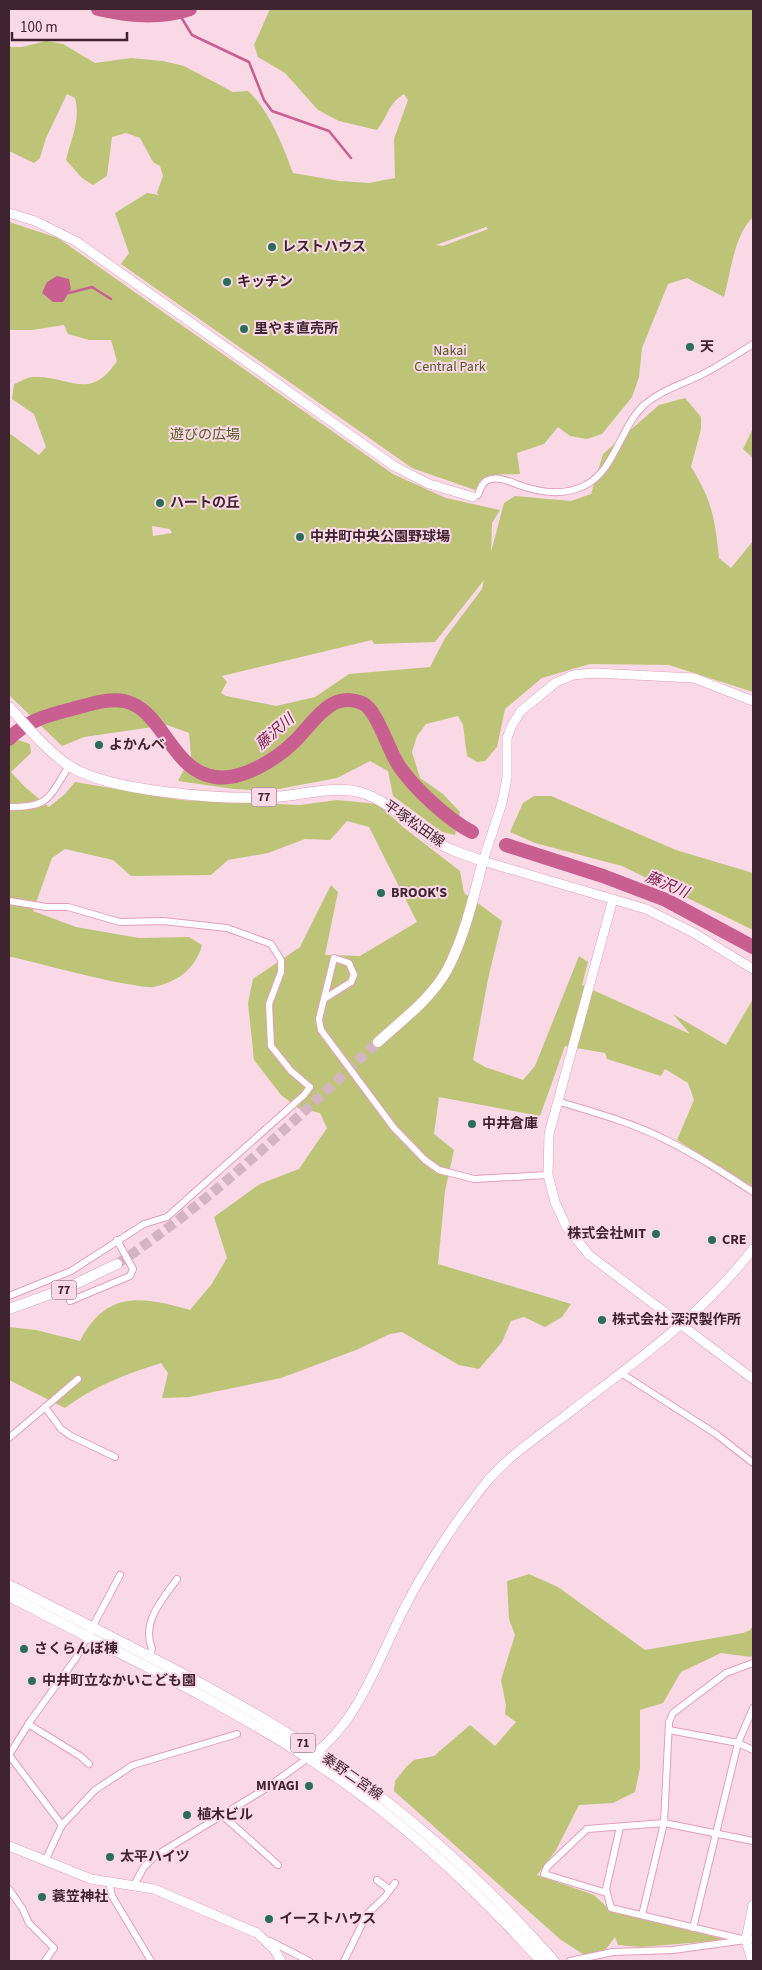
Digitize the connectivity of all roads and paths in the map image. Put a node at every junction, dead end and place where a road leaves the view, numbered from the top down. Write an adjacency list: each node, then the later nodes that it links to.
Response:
1 (9, 213): 3 (street)
2 (753, 344): 3 (street)
3 (473, 496)
4 (753, 701): 8 (street)
5 (9, 707): 6 (main road, 平塚松田線 / 77)
6 (69, 766): 7 (street); 8 (main road, 平塚松田線 / 77)
7 (9, 807)
8 (483, 861): 9 (street); 13 (main road)
9 (612, 900): 11 (street); 14 (street)
10 (9, 901): 17 (street)
11 (753, 969)
12 (324, 999): 12 (street); 15 (street)
13 (378, 1042)
14 (558, 1102): 15 (street); 16 (street)
15 (548, 1175): 23 (street)
16 (753, 1192)
17 (117, 1240): 20 (street); 21 (street)
18 (753, 1248): 23 (street)
19 (118, 1264): 22 (main road, 77)
20 (9, 1296)
21 (70, 1301)
22 (9, 1309)
23 (681, 1325): 24 (street); 26 (street)
24 (621, 1373): 30 (street); 45 (street)
25 (78, 1379): 27 (street)
26 (753, 1379)
27 (45, 1407): 28 (street); 29 (street)
28 (9, 1438)
29 (115, 1457)
30 (753, 1463)
31 (120, 1575): 35 (street)
32 (177, 1579): 36 (street)
33 (9, 1585): 35 (main road, 秦野二宮線 / 71)
34 (9, 1596): 35 (main road, 秦野二宮線 / 71)
35 (89, 1632): 36 (main road, 秦野二宮線 / 71); 39 (street); 45 (main road, 秦野二宮線 / 71)
36 (148, 1658): 45 (main road, 秦野二宮線 / 71)
37 (753, 1663): 40 (street)
38 (753, 1708): 42 (street)
39 (28, 1724): 44 (street); 46 (street)
40 (669, 1730): 42 (street); 48 (street)
41 (237, 1734): 49 (street)
42 (738, 1743): 43 (street); 51 (street)
43 (753, 1750)
44 (9, 1755): 49 (street)
45 (312, 1755): 47 (street); 73 (main road, 秦野二宮線 / 71); 74 (main road, 秦野二宮線 / 71)
46 (89, 1764)
47 (222, 1815): 55 (street); 59 (street)
48 (664, 1824): 50 (street); 51 (street); 64 (street)
49 (62, 1825): 54 (street)
50 (620, 1827): 62 (street); 62 (street)
51 (715, 1832): 52 (street); 65 (street)
52 (753, 1841)
53 (9, 1846): 54 (street)
54 (46, 1859): 57 (street)
55 (278, 1865)
56 (377, 1880): 61 (street)
57 (109, 1882): 59 (street); 69 (street)
58 (395, 1883): 61 (street)
59 (134, 1885): 66 (street)
60 (9, 1889): 68 (street)
61 (390, 1890): 72 (street)
62 (607, 1893): 64 (street)
63 (753, 1905): 67 (street)
64 (642, 1916): 65 (street)
65 (693, 1928): 67 (street)
66 (265, 1939): 70 (street); 71 (street)
67 (749, 1940): 75 (street); 76 (street)
68 (45, 1961)
69 (151, 1961)
70 (281, 1961)
71 (308, 1961)
72 (344, 1961)
73 (541, 1961)
74 (554, 1961)
75 (570, 1961)
76 (752, 1961)

